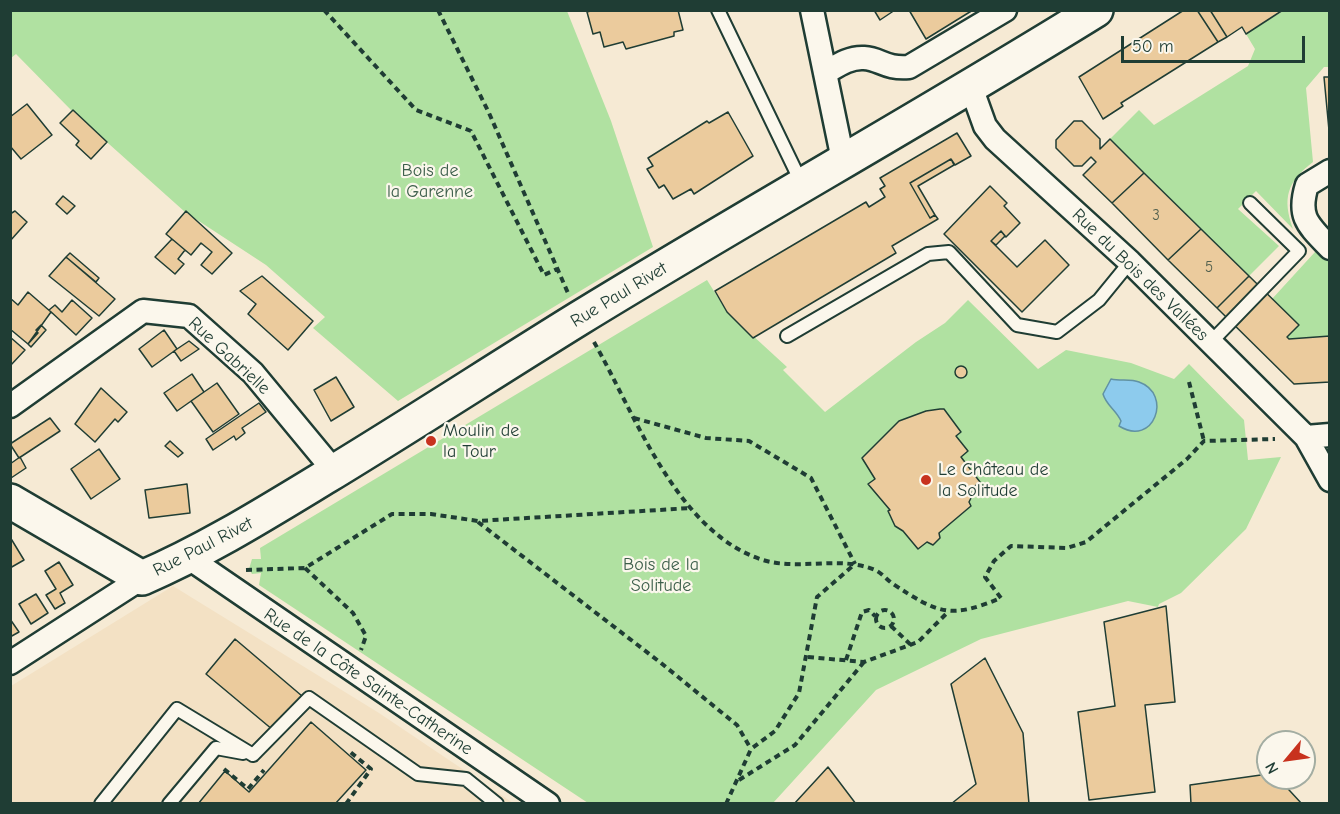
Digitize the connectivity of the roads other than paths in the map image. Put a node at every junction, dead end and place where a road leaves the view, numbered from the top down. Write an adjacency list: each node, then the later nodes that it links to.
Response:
1 (718, 10): 9 (lane)
2 (812, 10): 5 (street)
3 (1005, 10): 5 (street)
4 (1096, 10): 6 (street, Rue Paul Rivet)
5 (825, 73): 7 (street)
6 (971, 87): 7 (street, Rue Paul Rivet); 12 (street, Rue du Bois des Vallées)
7 (843, 160): 9 (street, Rue Paul Rivet)
8 (1329, 171): 11 (street)
9 (802, 185): 18 (street, Rue Paul Rivet)
10 (1250, 203): 14 (lane)
11 (1329, 248)
12 (1130, 262): 13 (lane); 14 (street, Rue du Bois des Vallées)
13 (787, 336)
14 (1211, 342): 17 (street, Rue du Bois des Vallées)
15 (10, 406): 18 (street, Rue Gabrielle)
16 (1329, 435): 17 (street)
17 (1306, 437): 19 (street, Rue du Bois des Vallées)
18 (335, 472): 21 (street, Rue Paul Rivet)
19 (1329, 480)
20 (10, 501): 22 (street)
21 (189, 558): 22 (street, Rue Paul Rivet); 28 (street, Rue de la Côte Sainte-Catherine)
22 (142, 578): 23 (street)
23 (10, 663)
24 (254, 755): 25 (lane); 26 (lane); 27 (lane)
25 (101, 804)
26 (169, 804)
27 (497, 804)
28 (549, 804)

